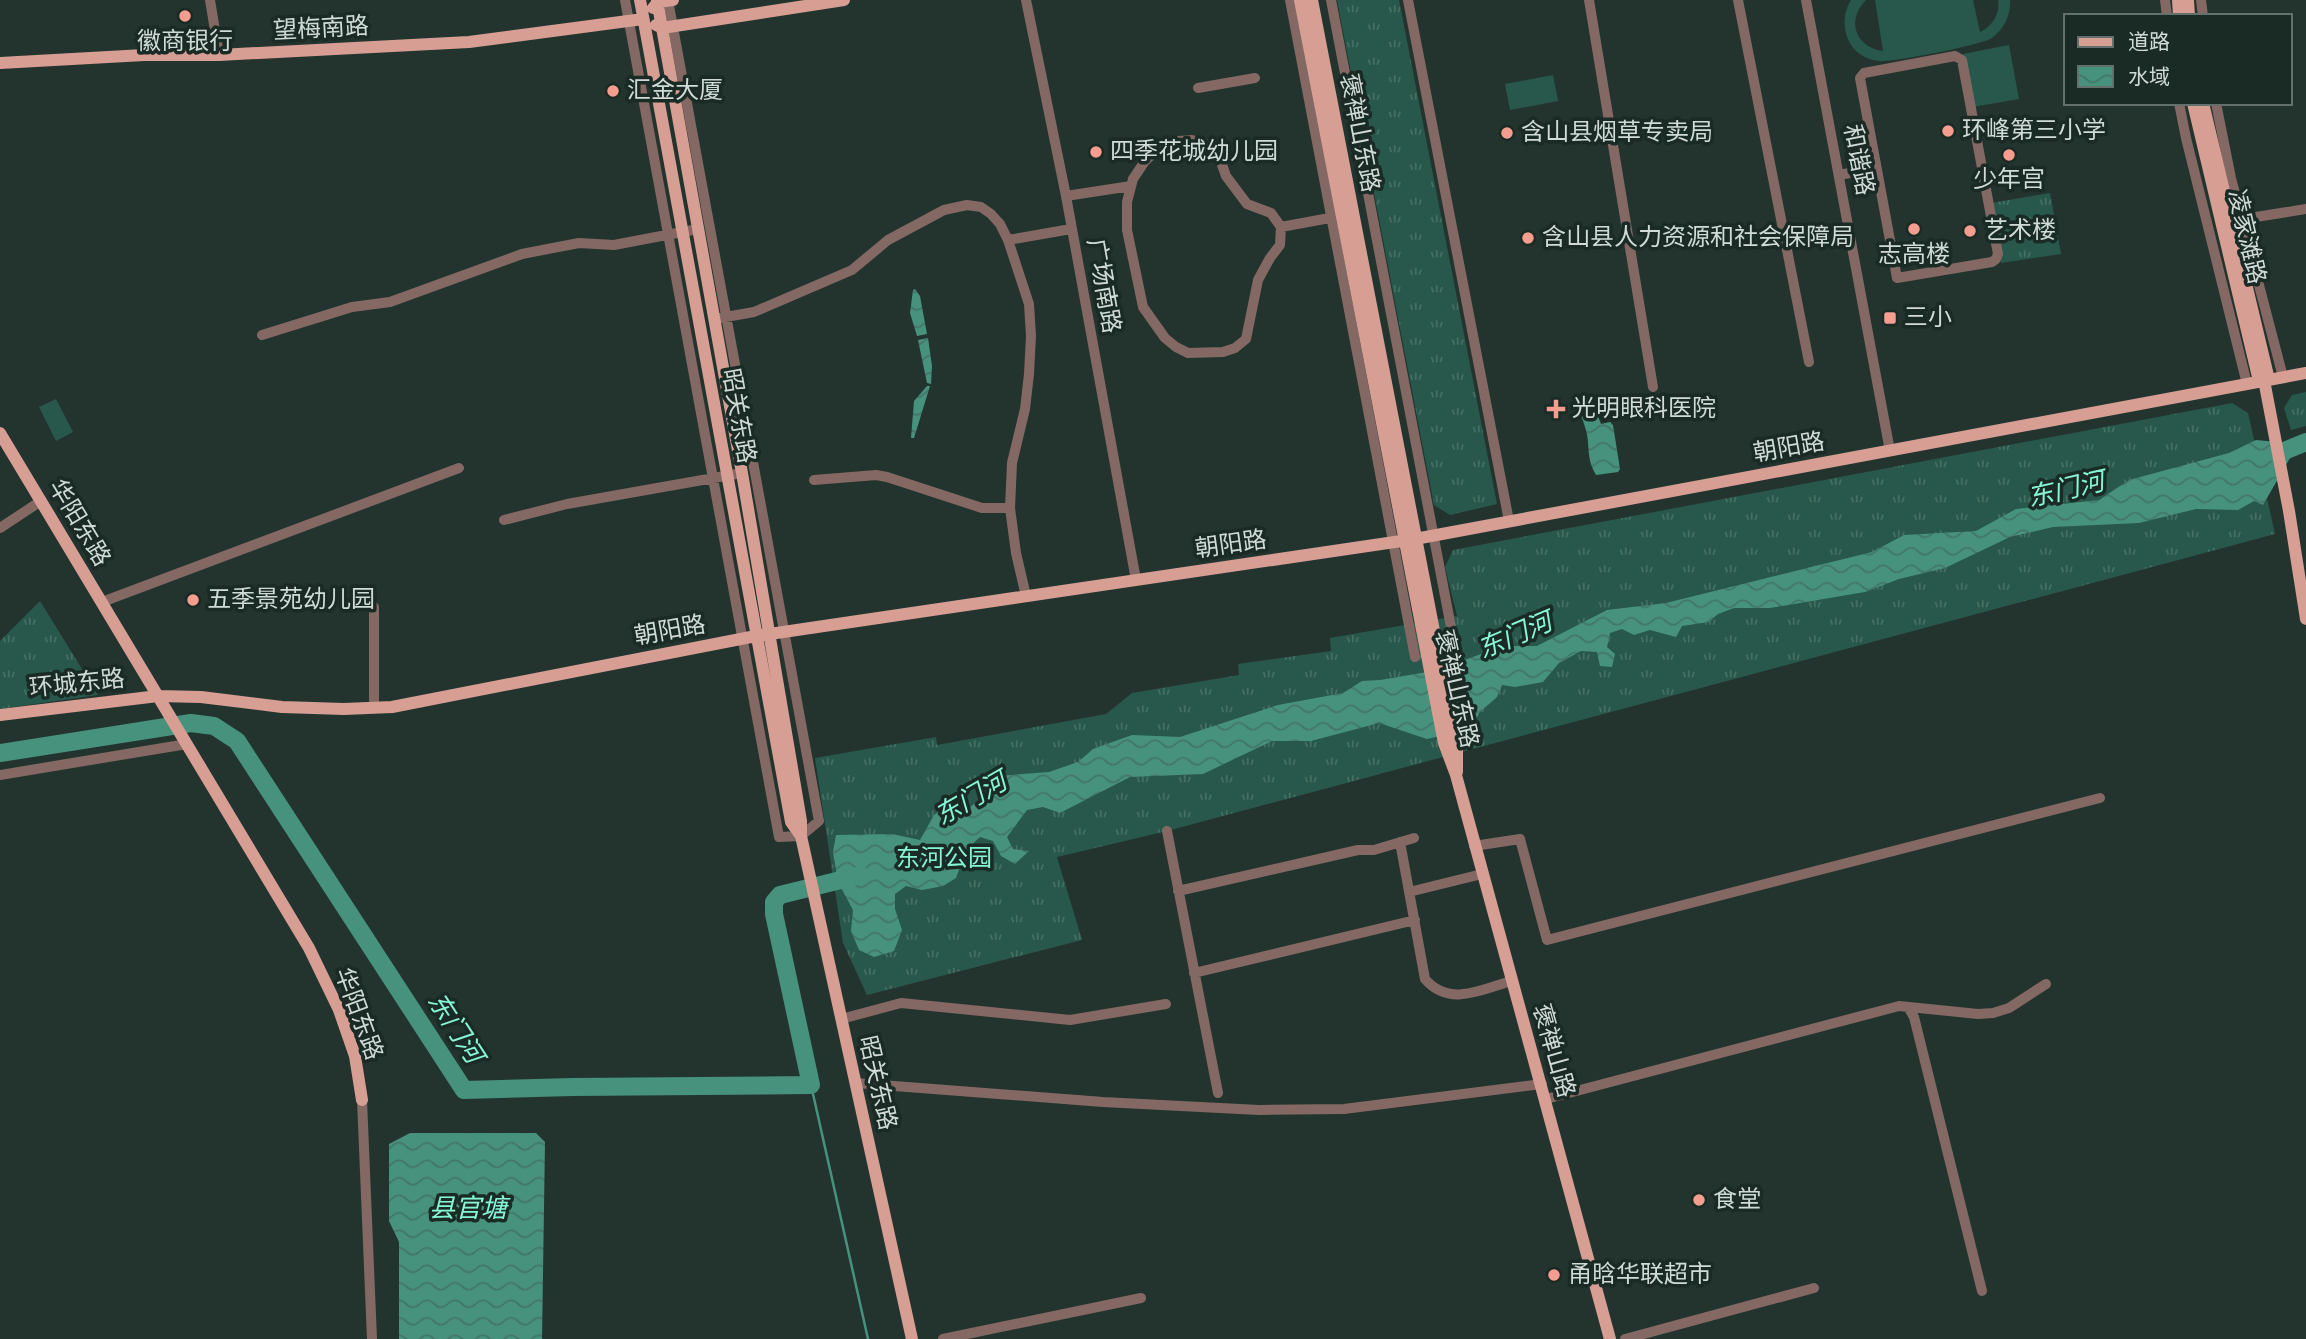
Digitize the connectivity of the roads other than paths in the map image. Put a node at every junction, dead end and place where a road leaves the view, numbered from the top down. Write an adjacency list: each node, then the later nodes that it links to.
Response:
1 (210, 0): 19 (street)
2 (625, 0): 17 (street)
3 (640, 0): 16 (main road, 昭关东路)
4 (673, 0): 15 (main road)
5 (844, 0): 18 (main road)
6 (1027, 0): 30 (street, 广场南路)
7 (1290, 0): 32 (street)
8 (1300, 0): 32 (main road, 褒禅山东路)
9 (1312, 0): 32 (main road, 褒禅山东路)
10 (1331, 0): 59 (street)
11 (1408, 0): 57 (street)
12 (1589, 0): 46 (street)
13 (1738, 0): 42 (street)
14 (1806, 0): 28 (street, 和谐路)
15 (663, 1): 16 (main road); 18 (main road, 昭关东路)
16 (643, 19): 17 (main road, 望梅南路); 18 (main road); 37 (main road, 昭关东路)
17 (629, 20): 19 (main road, 望梅南路); 38 (street)
18 (667, 27): 35 (main road, 昭关东路); 40 (street)
19 (219, 55): 20 (main road, 望梅南路)
20 (0, 63)
21 (1255, 78): 22 (street)
22 (1198, 88)
23 (2179, 105): 45 (street)
24 (2193, 105): 45 (main road, 凌家滩路)
25 (2204, 105): 33 (main road, 凌家滩路)
26 (2216, 105): 33 (street)
27 (1876, 169): 27 (street); 28 (street)
28 (1839, 175): 48 (street, 和谐路)
29 (1131, 186): 30 (street); 34 (street); 34 (street)
30 (1066, 196): 36 (street, 广场南路)
31 (2306, 209): 33 (street)
32 (1341, 216): 34 (street); 60 (main road, 褒禅山东路); 60 (street)
33 (2236, 220): 44 (street); 45 (main road, 凌家滩路)
34 (1281, 227)
35 (698, 229): 37 (street); 40 (main road, 昭关东路)
36 (1072, 229): 39 (street); 61 (street, 广场南路)
37 (682, 232): 38 (street); 51 (main road, 昭关东路)
38 (668, 234): 41 (street); 52 (street)
39 (1008, 240): 40 (street); 55 (street)
40 (720, 318): 50 (main road, 昭关东路); 66 (street)
41 (262, 335)
42 (1809, 362)
43 (2306, 373): 44 (main road, 朝阳路)
44 (2283, 377): 45 (main road, 朝阳路)
45 (2260, 381): 48 (main road, 朝阳路); 65 (main road, 凌家滩路)
46 (1653, 387)
47 (0, 433): 54 (main road, 华阳东路)
48 (1890, 451): 57 (main road, 朝阳路)
49 (459, 468): 63 (street)
50 (742, 473): 51 (street); 67 (main road, 昭关东路)
51 (727, 476): 52 (street); 67 (main road, 昭关东路)
52 (713, 478): 56 (street); 67 (street)
53 (814, 480): 55 (street)
54 (41, 501): 58 (street); 63 (main road, 华阳东路)
55 (1010, 508): 62 (street)
56 (504, 520)
57 (1509, 521): 59 (main road, 朝阳路)
58 (0, 528)
59 (1433, 536): 60 (main road, 朝阳路); 68 (street)
60 (1404, 541): 61 (main road, 朝阳路); 69 (street); 75 (main road, 褒禅山东路)
61 (1136, 580): 62 (main road, 朝阳路)
62 (1026, 596): 66 (main road, 朝阳路)
63 (102, 602): 70 (main road, 华阳东路)
64 (373, 607): 71 (street)
65 (2306, 619)
66 (784, 632): 67 (main road, 朝阳路); 78 (street)
67 (755, 637): 71 (main road, 朝阳路); 78 (main road, 昭关东路); 78 (street)
68 (1455, 648)
69 (1415, 657)
70 (162, 702): 71 (main road, 朝阳路); 72 (main road, 环城东路); 73 (main road, 华阳东路)
71 (374, 708)
72 (0, 715)
73 (185, 742): 74 (street); 96 (main road, 华阳东路)
74 (0, 775)
75 (1456, 775): 81 (main road, 褒禅山路)
76 (2101, 798): 81 (street)
77 (1167, 831): 83 (street)
78 (801, 836): 91 (main road, 昭关东路)
79 (1414, 838): 80 (street)
80 (1400, 842): 83 (street); 84 (street)
81 (1474, 846): 82 (main road, 褒禅山路)
82 (1482, 874): 84 (street); 87 (main road, 褒禅山路)
83 (1178, 891): 86 (street)
84 (1409, 892): 85 (street)
85 (1415, 920): 86 (street); 87 (street)
86 (1194, 973): 94 (street)
87 (1511, 981): 93 (main road, 褒禅山路)
88 (2046, 984): 90 (street)
89 (1166, 1004): 91 (street)
90 (1908, 1007): 95 (street); 98 (street)
91 (841, 1019): 92 (main road, 昭关东路)
92 (855, 1083): 93 (street); 101 (main road, 昭关东路)
93 (1542, 1084): 95 (main road, 褒禅山路)
94 (1218, 1093)
95 (1546, 1099): 103 (main road, 褒禅山路)
96 (362, 1100): 100 (street, 华阳东路)
97 (1814, 1288): 104 (street)
98 (1982, 1291)
99 (1141, 1297): 102 (street)
100 (372, 1339)
101 (912, 1339)
102 (943, 1339)
103 (1610, 1339)
104 (1625, 1339)

